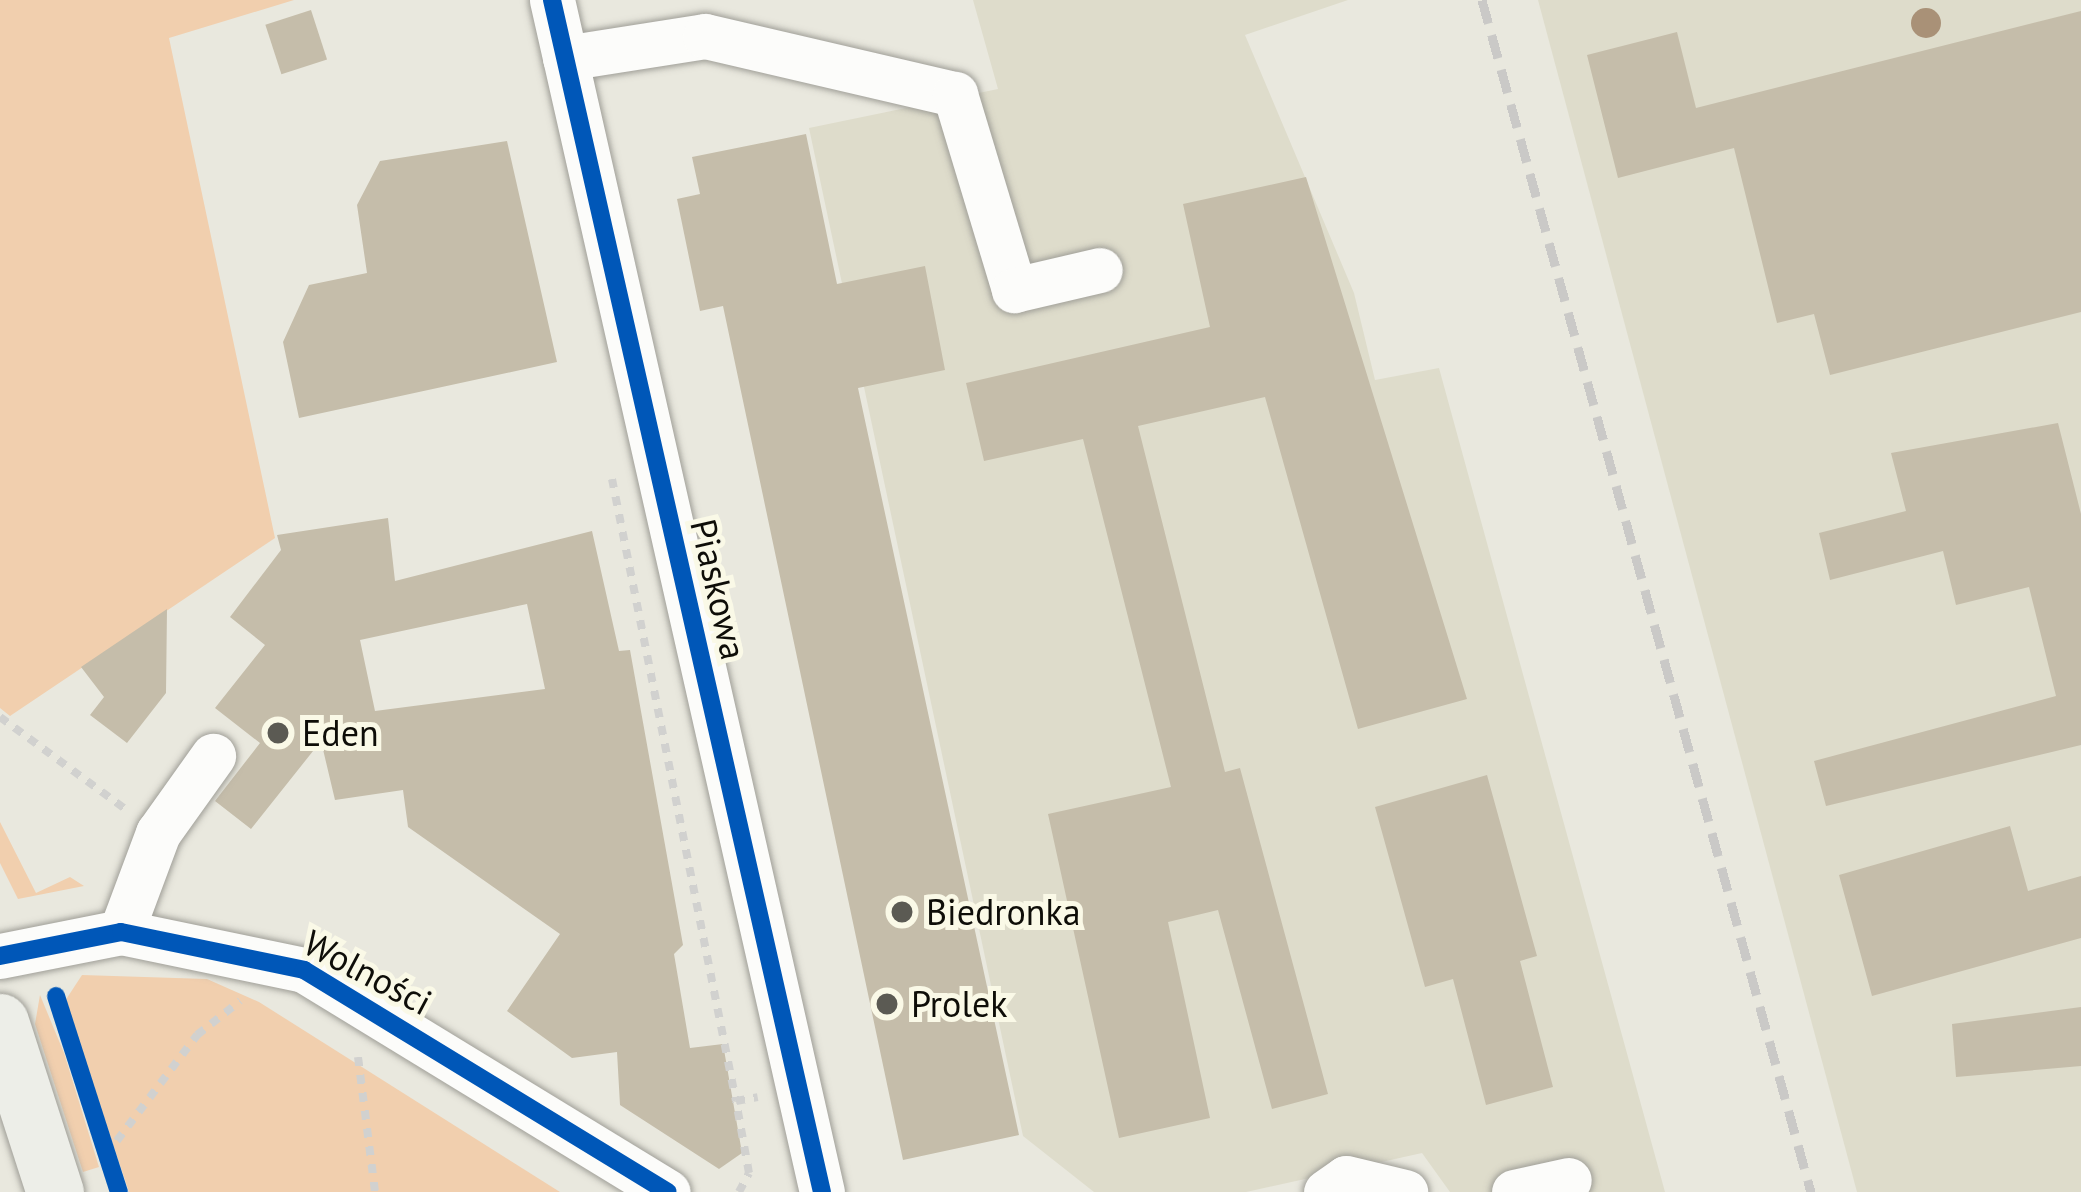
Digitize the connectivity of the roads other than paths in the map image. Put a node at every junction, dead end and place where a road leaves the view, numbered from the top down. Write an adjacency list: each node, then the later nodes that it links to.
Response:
1 (552, 0): 2 (street, Piaskowa)
2 (565, 58): 3 (street); 12 (street, Piaskowa)
3 (1100, 270)
4 (213, 756): 5 (street)
5 (121, 932): 6 (street, Wolności); 11 (street, Wolności)
6 (0, 956)
7 (0, 1022): 8 (main road)
8 (16, 1124): 10 (main road)
9 (1569, 1180): 15 (street)
10 (55, 1192)
11 (667, 1192)
12 (822, 1192)
13 (1326, 1192): 14 (street)
14 (1405, 1192)
15 (1514, 1192)

